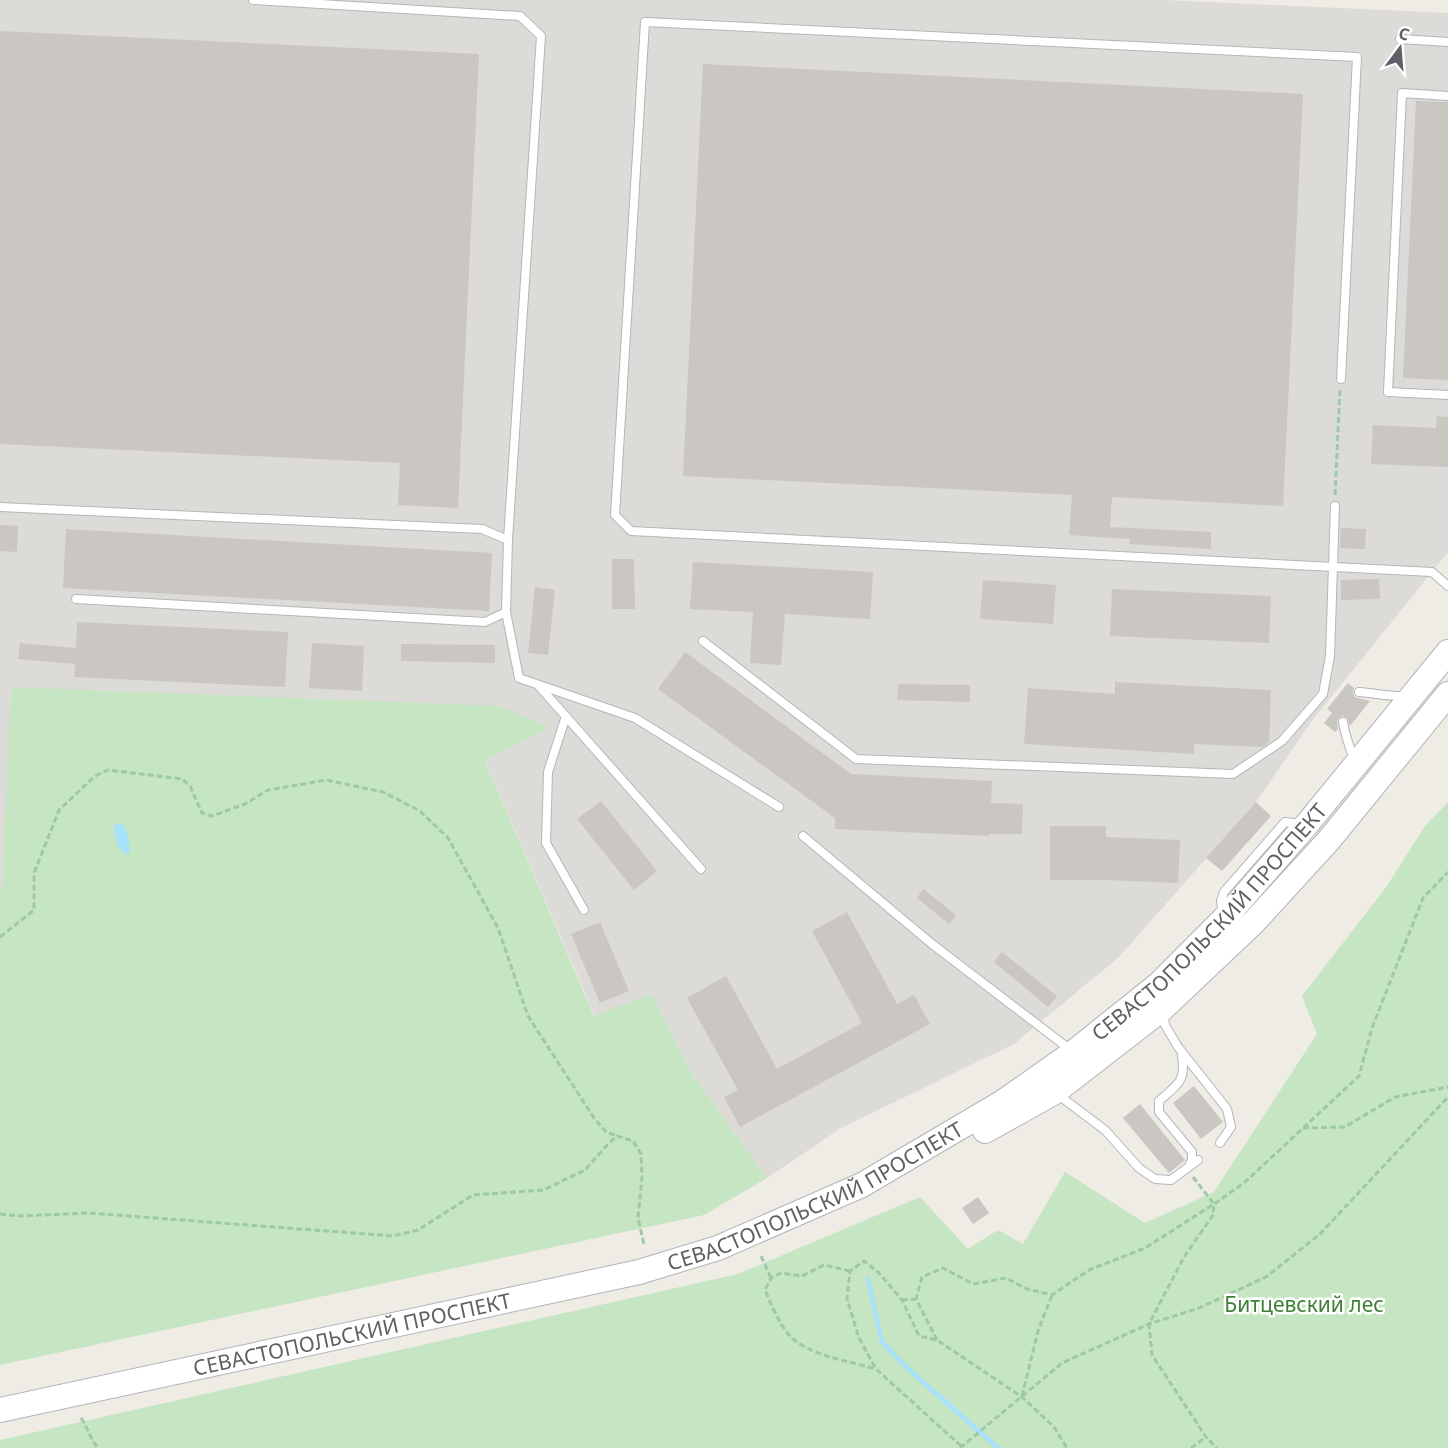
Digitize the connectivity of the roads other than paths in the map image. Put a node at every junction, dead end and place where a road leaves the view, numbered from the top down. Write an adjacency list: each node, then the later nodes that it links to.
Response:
1 (253, 0): 9 (lane)
2 (1401, 39): 3 (lane)
3 (1448, 42)
4 (1448, 96): 6 (lane)
5 (1341, 379): 10 (lane)
6 (1448, 395)
7 (1335, 506): 10 (lane)
8 (0, 507): 9 (lane)
9 (508, 540): 13 (lane)
10 (1333, 567): 11 (lane); 14 (lane)
11 (1448, 586)
12 (76, 599): 13 (lane)
13 (506, 612): 16 (lane)
14 (704, 641)
15 (1448, 652): 19 (main road, СЕВАСТОПОЛЬСКИЙ ПРОСПЕКТ)
16 (538, 685): 20 (lane); 23 (lane)
17 (1359, 692): 19 (lane)
18 (1448, 694): 27 (main road, СЕВАСТОПОЛЬСКИЙ ПРОСПЕКТ)
19 (1412, 696): 22 (main road, СЕВАСТОПОЛЬСКИЙ ПРОСПЕКТ)
20 (566, 716): 25 (lane); 26 (lane)
21 (1343, 722): 22 (lane)
22 (1355, 766): 28 (main road, СЕВАСТОПОЛЬСКИЙ ПРОСПЕКТ)
23 (779, 807)
24 (803, 836): 28 (lane)
25 (700, 869)
26 (584, 910)
27 (1162, 1009): 29 (lane); 30 (main road, СЕВАСТОПОЛЬСКИЙ ПРОСПЕКТ)
28 (1074, 1052): 34 (main road, СЕВАСТОПОЛЬСКИЙ ПРОСПЕКТ)
29 (1182, 1053): 31 (lane); 33 (lane)
30 (1055, 1092): 33 (lane); 35 (main road, СЕВАСТОПОЛЬСКИЙ ПРОСПЕКТ)
31 (1220, 1143)
32 (1198, 1160): 33 (lane)
33 (1187, 1168)
34 (0, 1410)
35 (0, 1425)

